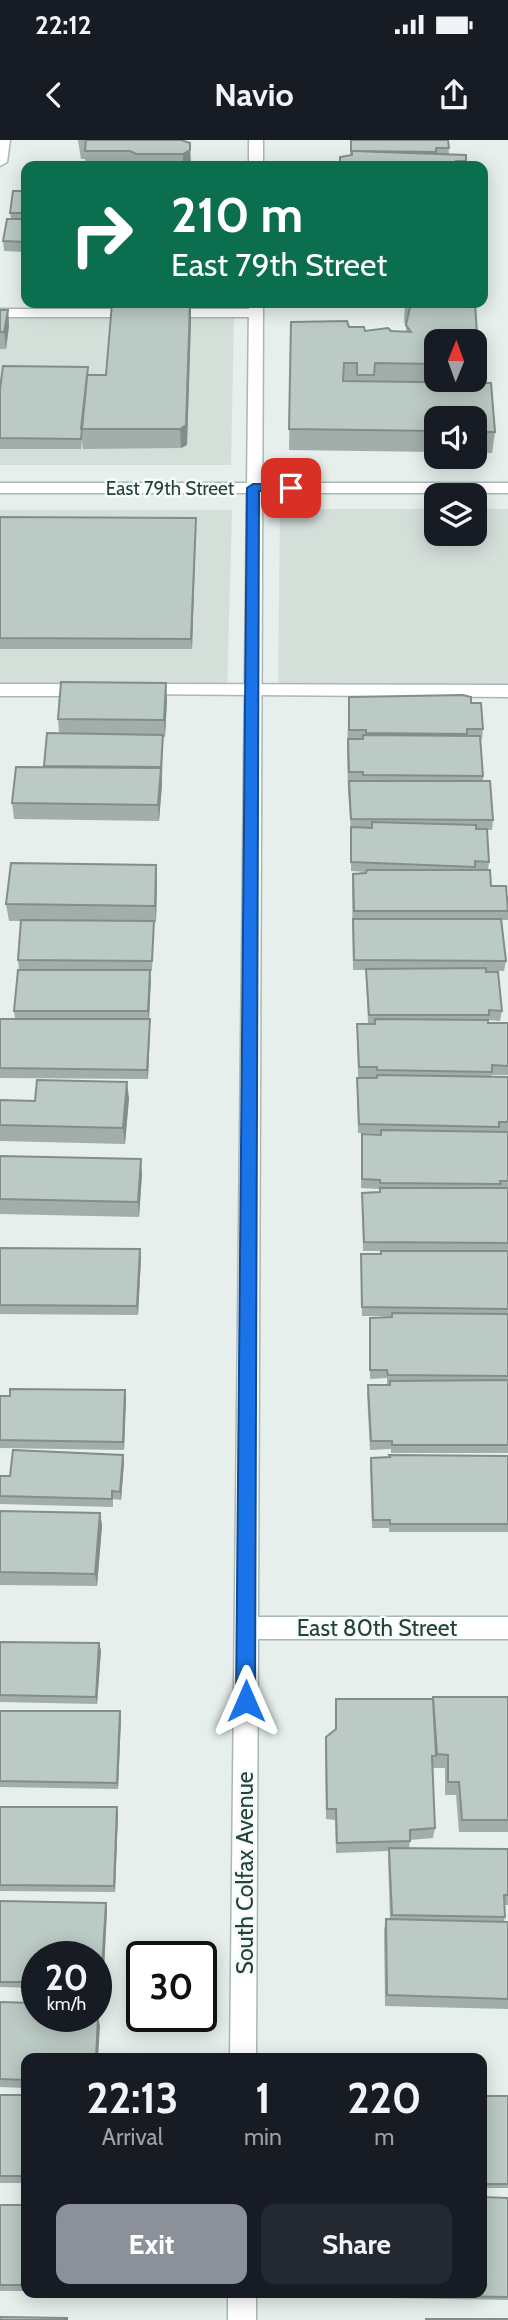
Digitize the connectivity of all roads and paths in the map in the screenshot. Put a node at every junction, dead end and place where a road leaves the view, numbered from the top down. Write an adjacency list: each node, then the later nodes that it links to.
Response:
1 (3, 140): 4 (street)
2 (257, 140): 3 (street)
3 (256, 161)
4 (0, 162)
5 (256, 308): 6 (street); 8 (street, South Colfax Avenue)
6 (0, 313)
7 (0, 488): 8 (street, East 79th Street)
8 (253, 488): 9 (street, East 79th Street); 11 (street, South Colfax Avenue)
9 (508, 488)
10 (0, 690): 11 (street)
11 (252, 691): 12 (street); 13 (street, South Colfax Avenue)
12 (508, 691)
13 (246, 1628): 14 (street, East 80th Street); 15 (street, South Colfax Avenue)
14 (508, 1628)
15 (243, 2053)
16 (242, 2298): 17 (street)
17 (242, 2320)

